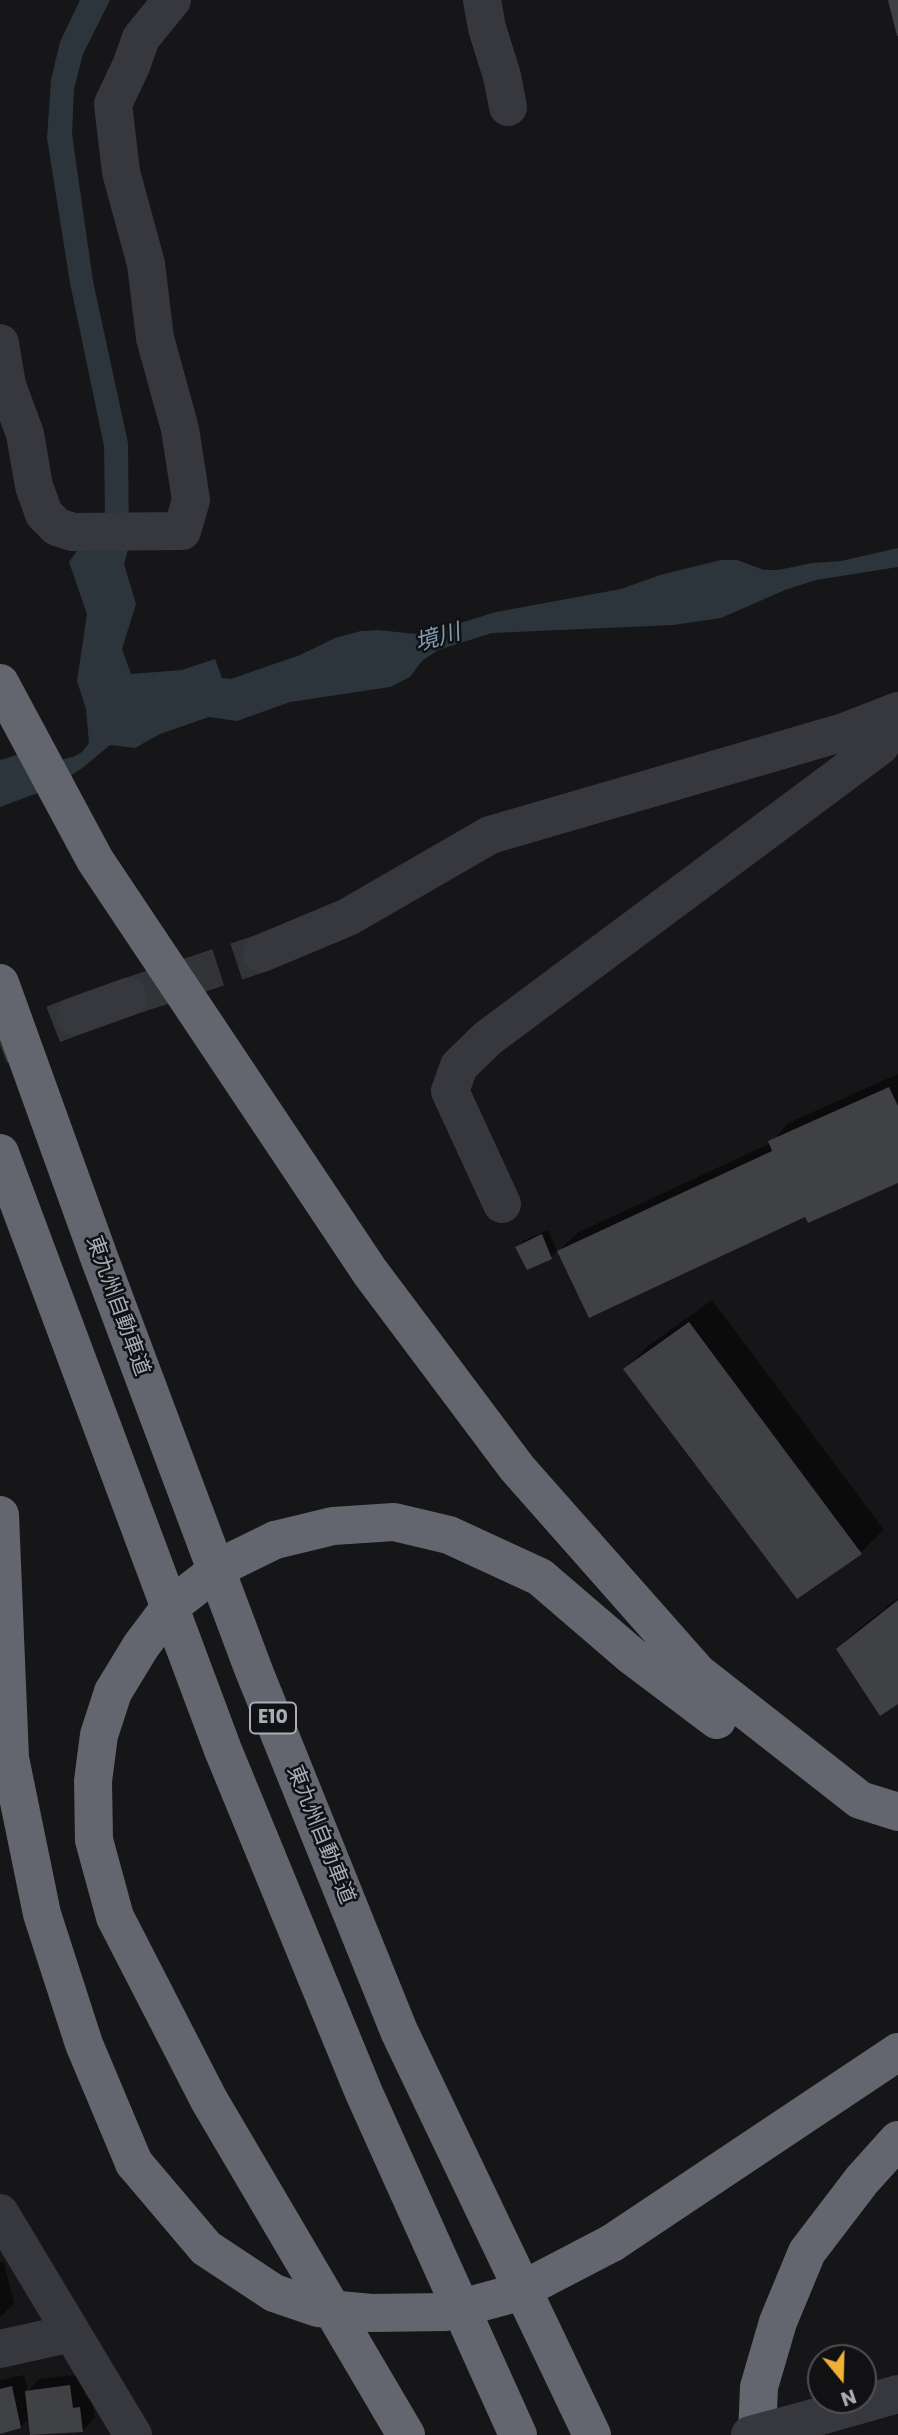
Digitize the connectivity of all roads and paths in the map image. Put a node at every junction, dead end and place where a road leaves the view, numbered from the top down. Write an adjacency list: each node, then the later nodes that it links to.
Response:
1 (172, 0): 4 (street)
2 (482, 0): 3 (street)
3 (509, 107)
4 (0, 343)
5 (0, 683): 15 (highway)
6 (898, 711): 8 (street)
7 (898, 718): 13 (street)
8 (262, 953)
9 (0, 983): 26 (highway, 東九州自動車道 / E10)
10 (128, 997): 11 (street)
11 (75, 1016)
12 (0, 1153): 25 (highway, E10)
13 (502, 1204)
14 (0, 1515): 17 (highway, bridge)
15 (860, 1800): 16 (highway); 24 (highway, bridge)
16 (898, 1812)
17 (898, 2052)
18 (898, 2140): 28 (highway)
19 (0, 2213): 20 (street)
20 (72, 2333): 21 (street); 23 (street)
21 (0, 2349)
22 (898, 2394): 27 (street, bridge)
23 (133, 2435)
24 (406, 2435)
25 (518, 2435)
26 (592, 2435)
27 (750, 2435)
28 (757, 2435)

